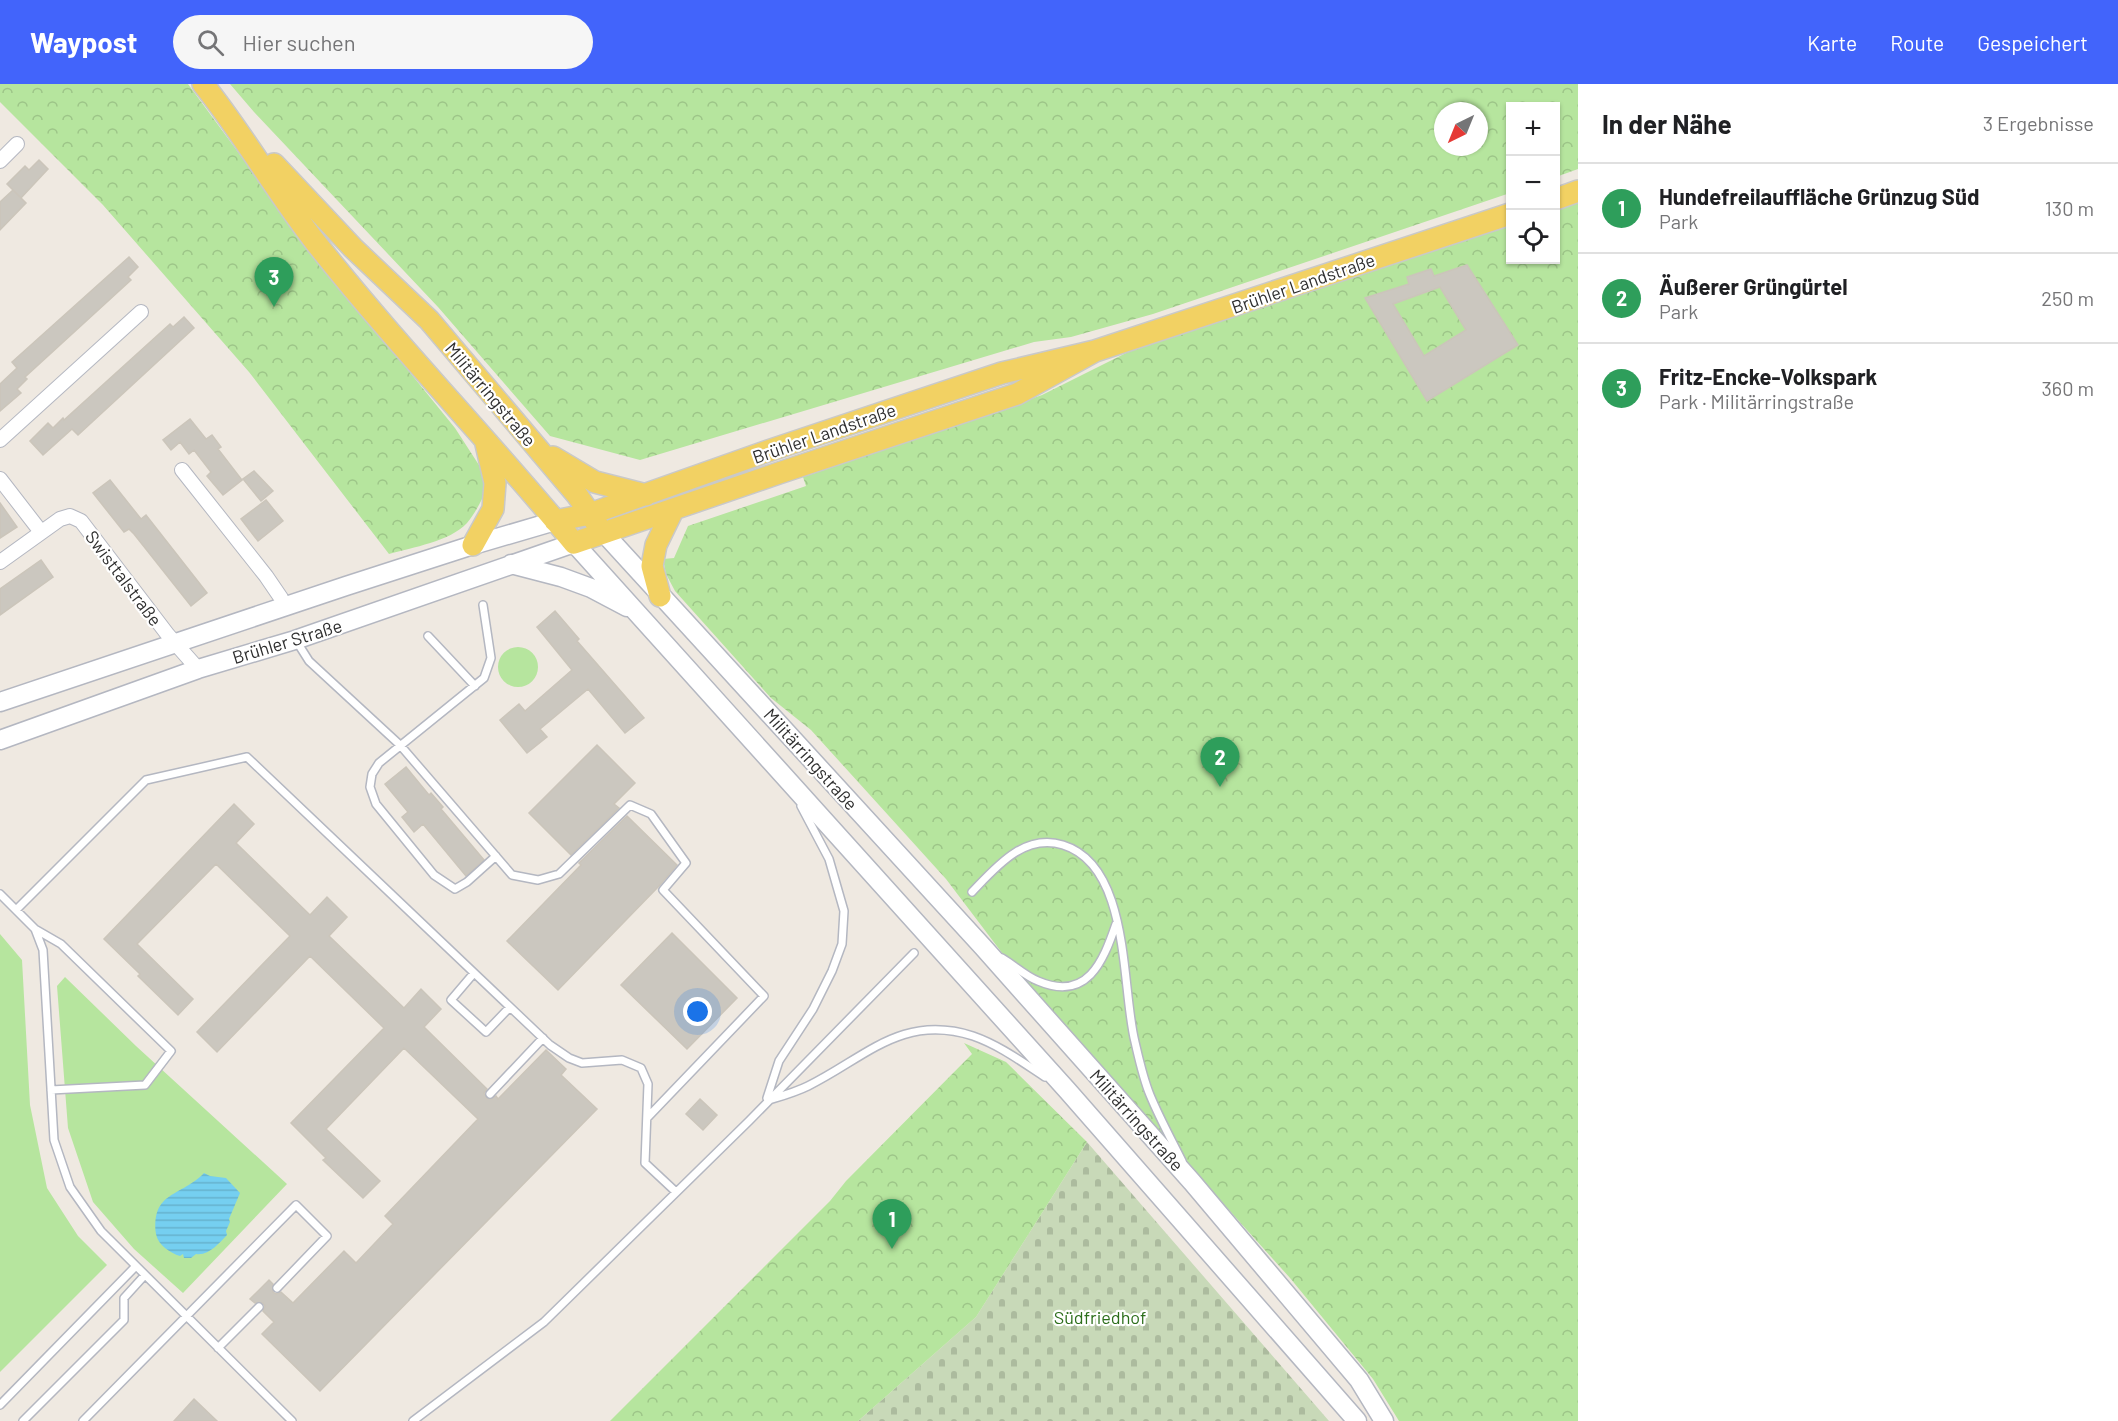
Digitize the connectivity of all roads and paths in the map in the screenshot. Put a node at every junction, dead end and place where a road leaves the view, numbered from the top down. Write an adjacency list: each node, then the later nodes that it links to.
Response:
1 (203, 84): 2 (main road, Militärringstraße)
2 (224, 110): 11 (main road, Militärringstraße); 12 (main road, Militärringstraße)
3 (18, 144): 4 (street)
4 (0, 161)
5 (1578, 192): 6 (main road)
6 (1560, 198)
7 (1506, 215): 9 (main road, Brühler Landstraße)
8 (141, 312): 10 (street)
9 (1095, 351): 15 (main road, Brühler Landstraße); 16 (main road, Brühler Landstraße)
10 (0, 440)
11 (485, 440): 18 (main road, Militärringstraße); 22 (main road)
12 (536, 446): 15 (main road); 17 (main road, Militärringstraße)
13 (182, 470): 27 (street, Brühler Straße)
14 (0, 479): 19 (street)
15 (646, 495): 17 (main road, Brühler Landstraße)
16 (673, 510): 20 (main road, Brühler Landstraße); 25 (main road)
17 (590, 514): 18 (main road, Brühler Landstraße); 20 (main road, Militärringstraße)
18 (555, 521): 21 (main road, Militärringstraße); 22 (main road, Brühler Straße)
19 (41, 532): 23 (street, Swisttalstraße); 31 (street, Swisttalstraße)
20 (603, 532): 21 (main road, Brühler Landstraße); 25 (main road, Militärringstraße)
21 (574, 543): 24 (main road, Brühler Straße); 28 (main road, Militärringstraße)
22 (473, 545): 27 (main road, Brühler Straße)
23 (0, 562)
24 (511, 564): 28 (main road); 30 (main road, Brühler Straße)
25 (660, 596): 44 (main road, Militärringstraße)
26 (483, 605): 33 (lane)
27 (285, 608): 30 (main road); 31 (main road, Brühler Straße)
28 (639, 614): 37 (main road, Militärringstraße)
29 (428, 636): 33 (lane)
30 (295, 640): 32 (main road, Brühler Straße); 36 (lane)
31 (176, 643): 32 (street, Swisttalstraße); 34 (main road, Brühler Straße)
32 (198, 669): 35 (main road, Brühler Straße)
33 (475, 686): 36 (lane)
34 (0, 702)
35 (0, 740)
36 (400, 745): 38 (lane); 38 (lane)
37 (790, 785): 50 (main road, Militärringstraße); 52 (lane)
38 (496, 856): 53 (lane)
39 (972, 892): 42 (lane)
40 (0, 894): 41 (lane)
41 (16, 910): 43 (lane); 46 (lane)
42 (1116, 922): 44 (lane); 54 (lane)
43 (35, 929): 49 (lane); 49 (lane)
44 (983, 947): 54 (main road, Militärringstraße)
45 (914, 953): 52 (lane)
46 (474, 973): 47 (lane); 47 (lane)
47 (510, 1007): 48 (lane)
48 (543, 1038): 51 (lane); 53 (lane)
49 (51, 1090): 56 (lane)
50 (1067, 1090): 52 (lane); 67 (main road, Militärringstraße)
51 (489, 1094)
52 (766, 1101): 55 (lane)
53 (647, 1118): 55 (lane)
54 (1192, 1182): 68 (main road, Militärringstraße)
55 (676, 1192): 66 (lane)
56 (135, 1267): 57 (lane); 62 (lane)
57 (144, 1276): 60 (lane); 63 (lane)
58 (277, 1288): 60 (lane)
59 (259, 1307): 61 (lane)
60 (186, 1317): 61 (lane); 64 (lane)
61 (218, 1348): 65 (lane)
62 (0, 1405)
63 (23, 1421)
64 (83, 1421)
65 (292, 1421)
66 (413, 1421)
67 (1357, 1421)
68 (1384, 1421)

